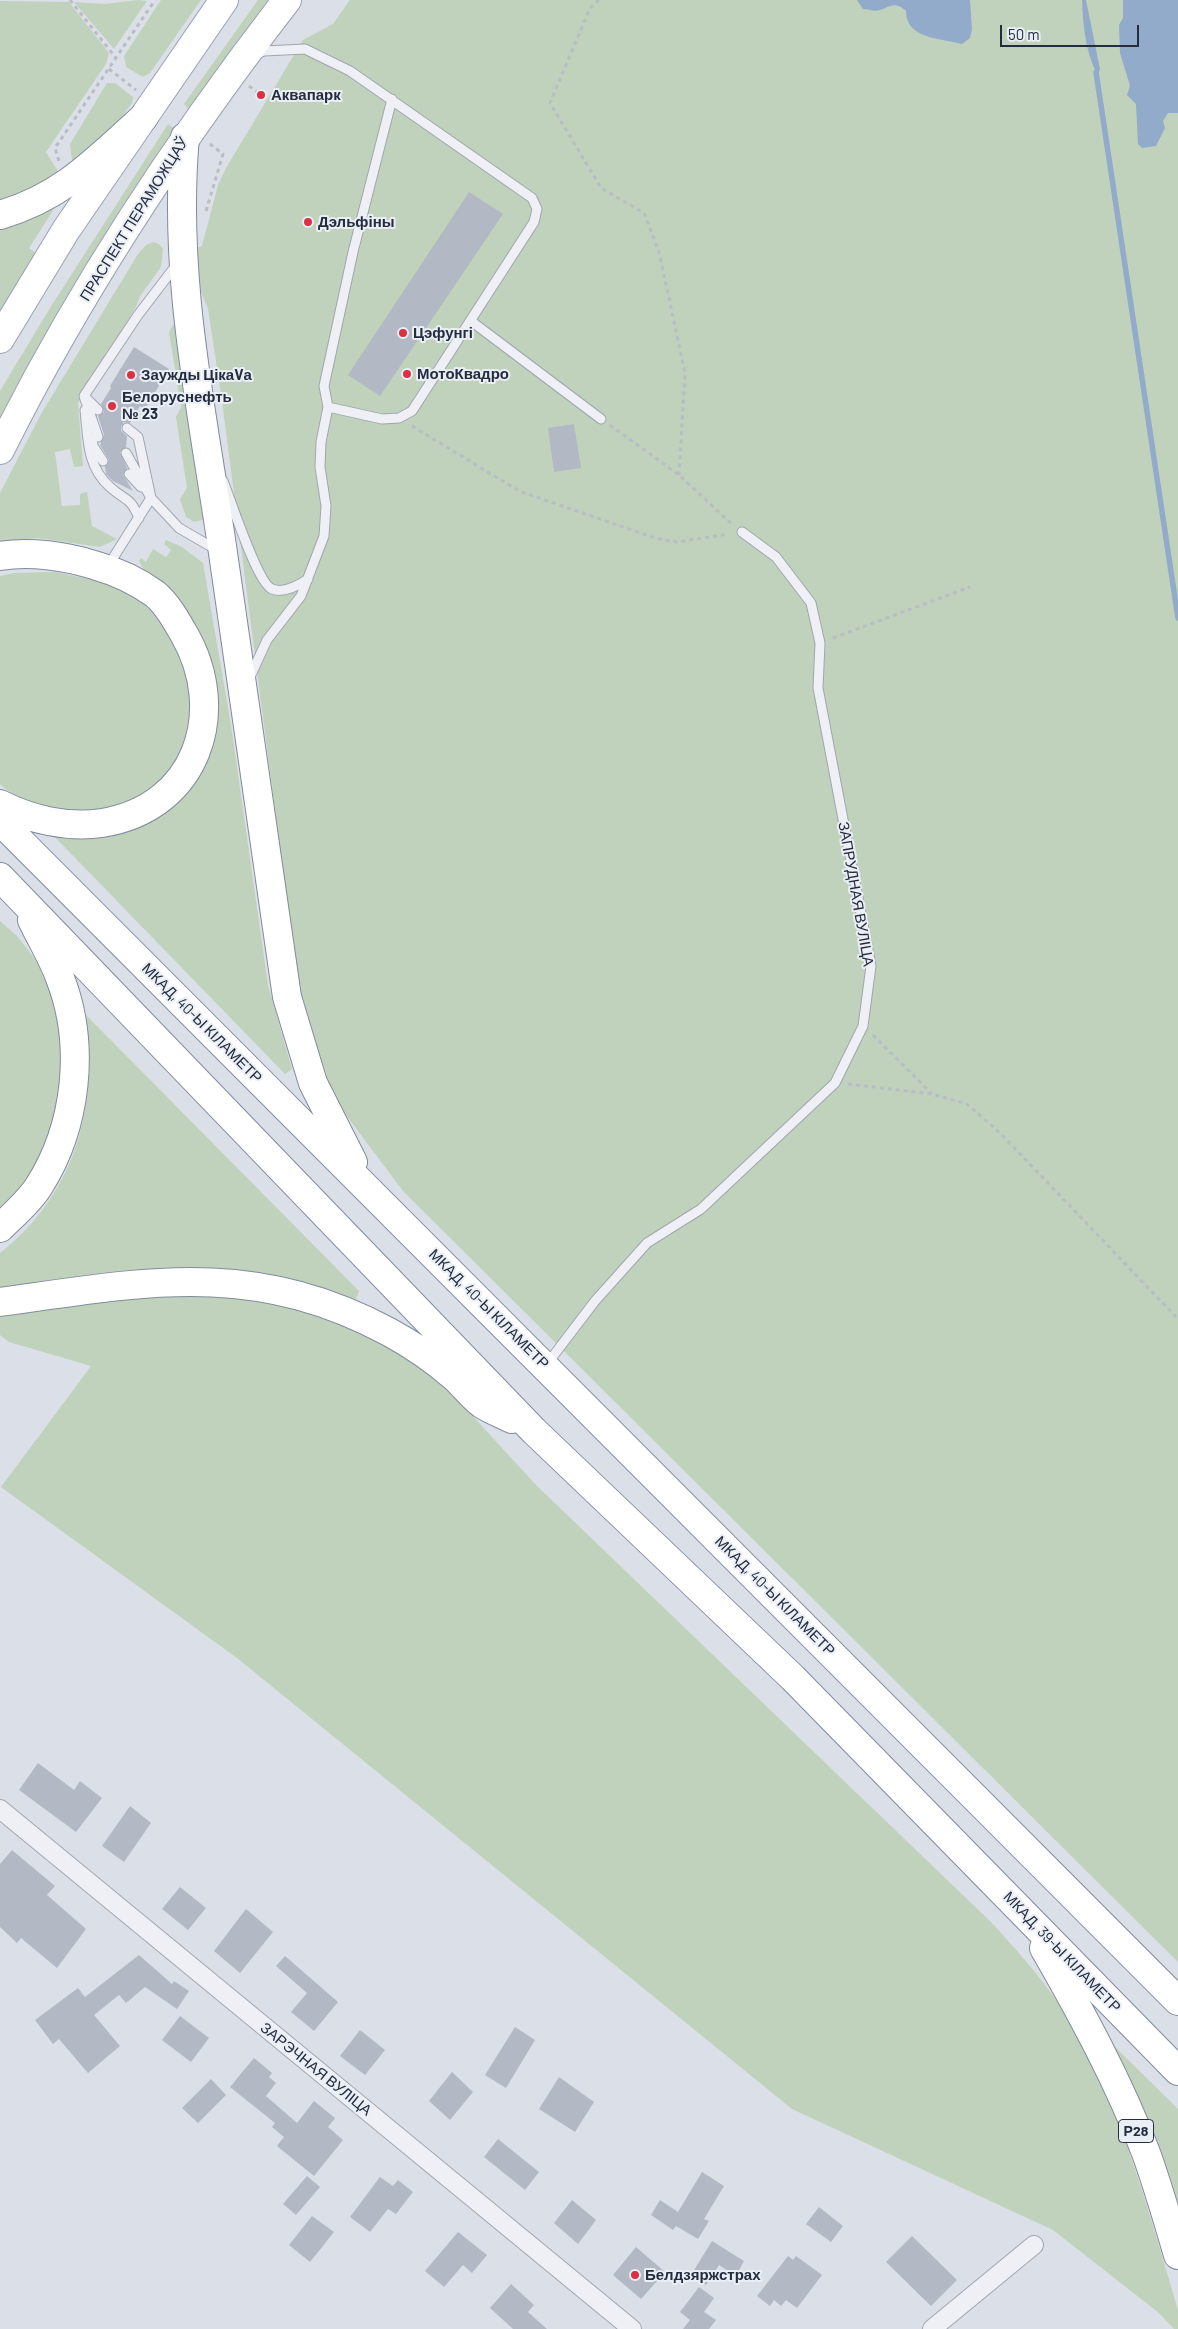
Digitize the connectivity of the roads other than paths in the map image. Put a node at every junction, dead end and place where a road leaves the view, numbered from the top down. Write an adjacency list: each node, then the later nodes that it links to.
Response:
1 (224, 0): 5 (main road)
2 (287, 0): 3 (main road, ПРАСПЕКТ ПЕРАМОЖЦАЎ)
3 (240, 61): 4 (lane); 6 (main road, ПРАСПЕКТ ПЕРАМОЖЦАЎ)
4 (392, 99): 9 (lane); 12 (lane)
5 (144, 117): 7 (main road); 10 (main road)
6 (186, 137): 8 (main road); 18 (main road, ПРАСПЕКТ ПЕРАМОЖЦАЎ)
7 (0, 215)
8 (183, 257): 11 (lane); 16 (main road)
9 (471, 320): 12 (lane); 14 (lane)
10 (0, 339)
11 (84, 396): 13 (lane); 17 (lane); 20 (lane); 23 (lane)
12 (328, 407): 28 (lane)
13 (98, 410)
14 (601, 419)
15 (127, 428): 22 (lane)
16 (204, 431): 25 (main road); 28 (lane)
17 (98, 437)
18 (0, 450)
19 (126, 453): 22 (lane)
20 (103, 461)
21 (130, 474): 22 (lane)
22 (151, 498): 23 (lane); 25 (lane)
23 (139, 518): 27 (lane)
24 (742, 532): 37 (lane, ЗАПРУДНАЯ ВУЛІЦА)
25 (223, 554): 29 (main road)
26 (0, 556): 27 (main road)
27 (106, 568): 30 (main road)
28 (309, 578): 29 (lane)
29 (242, 697): 34 (main road)
30 (0, 804)
31 (0, 821): 34 (main road, МКАД, 40-Ы КІЛАМЕТР)
32 (0, 877): 33 (main road)
33 (20, 897): 35 (main road); 38 (main road)
34 (364, 1184): 37 (main road, МКАД, 40-Ы КІЛАМЕТР)
35 (0, 1228)
36 (0, 1302): 38 (main road)
37 (545, 1366): 41 (main road, МКАД, 40-Ы КІЛАМЕТР)
38 (534, 1431): 40 (main road, МКАД, 39-Ы КІЛАМЕТР)
39 (0, 1809): 45 (street, ЗАРЭЧНАЯ ВУЛІЦА)
40 (1024, 1913): 42 (main road, МКАД, 39-Ы КІЛАМЕТР); 44 (main road, Р28)
41 (1178, 2001)
42 (1178, 2070)
43 (1034, 2245): 46 (street)
44 (1178, 2255)
45 (632, 2329)
46 (932, 2329)

